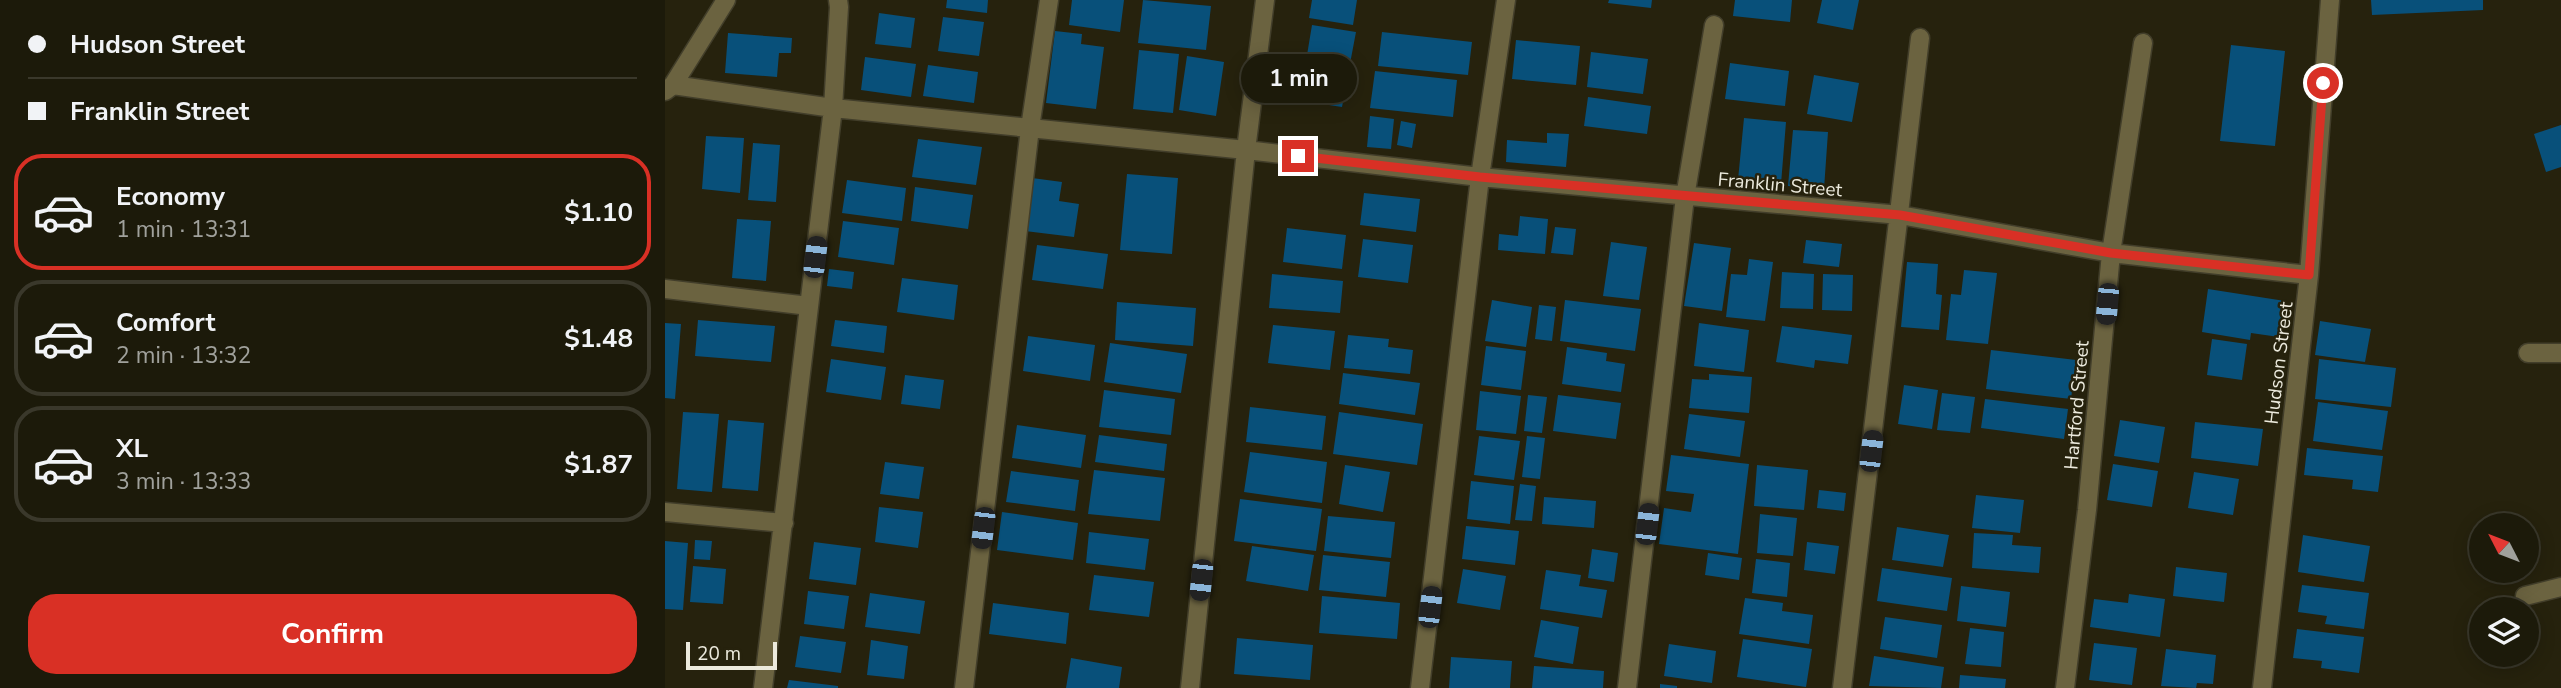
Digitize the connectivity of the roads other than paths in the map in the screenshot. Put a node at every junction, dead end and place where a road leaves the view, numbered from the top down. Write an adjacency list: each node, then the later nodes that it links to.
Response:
1 (726, 0): 10 (street)
2 (838, 0): 11 (street)
3 (1049, 0): 12 (street)
4 (1265, 0): 13 (street)
5 (1506, 0): 14 (street)
6 (2330, 0): 18 (street, Hudson Street)
7 (1714, 25): 15 (street)
8 (1920, 38): 16 (street)
9 (2143, 43): 17 (street, Hartford Street)
10 (669, 88): 11 (street, Franklin Street)
11 (833, 108): 12 (street, Franklin Street); 20 (street)
12 (1030, 128): 13 (street, Franklin Street); 28 (street)
13 (1246, 150): 14 (street, Franklin Street); 29 (street)
14 (1480, 177): 15 (street, Franklin Street); 30 (street)
15 (1685, 197): 16 (street, Franklin Street); 31 (street)
16 (1900, 215): 17 (street, Franklin Street); 32 (street)
17 (2111, 253): 18 (street, Franklin Street); 33 (street, Hartford Street)
18 (2309, 275): 34 (street, Hudson Street)
19 (665, 289): 20 (street)
20 (809, 306): 24 (street)
21 (2528, 352): 22 (street)
22 (2561, 353)
23 (665, 512): 24 (street)
24 (784, 523): 27 (street)
25 (2561, 587): 26 (street)
26 (2525, 596)
27 (763, 688)
28 (964, 688)
29 (1190, 688)
30 (1420, 688)
31 (1627, 688)
32 (1842, 688)
33 (2065, 688)
34 (2262, 688)

